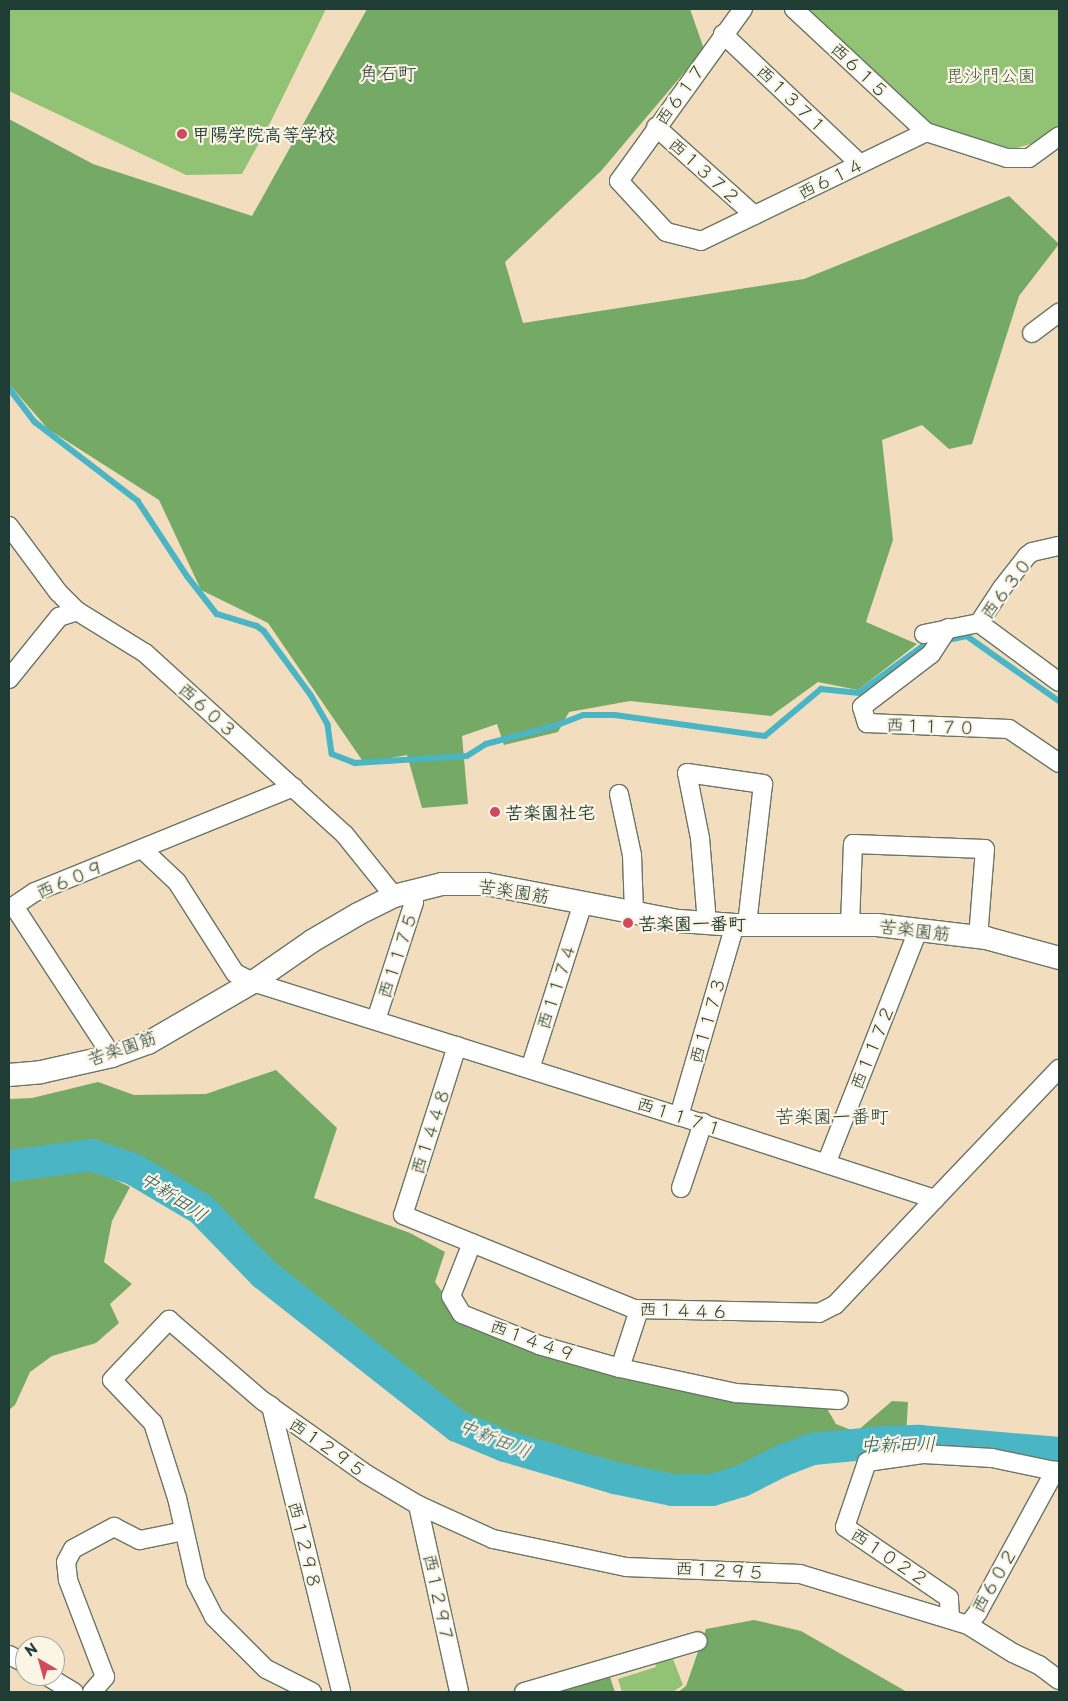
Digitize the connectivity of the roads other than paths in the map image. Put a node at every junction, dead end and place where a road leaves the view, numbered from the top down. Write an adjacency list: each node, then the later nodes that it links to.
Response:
1 (743, 9): 3 (street, 西６１７)
2 (794, 9): 5 (street, 西６１５)
3 (723, 34): 4 (street, 西６１７); 7 (street, 西１３７１)
4 (656, 127): 8 (street, 西６１７); 9 (street, 西１３７２)
5 (926, 132): 6 (street); 7 (street, 西６１４)
6 (1059, 136)
7 (860, 164): 9 (street, 西６１４)
8 (618, 181): 9 (street, 西６１４)
9 (754, 215)
10 (1059, 313): 11 (street)
11 (1032, 334)
12 (9, 526): 14 (street, 西６０３)
13 (1059, 546): 15 (street, 西６３０)
14 (77, 611): 18 (street); 21 (street, 西６０３)
15 (979, 623): 16 (street, 西６３０); 19 (street)
16 (945, 632): 17 (street, 西６３０); 20 (street, 西１１７０)
17 (924, 634)
18 (9, 679)
19 (1059, 682)
20 (1059, 763)
21 (293, 787): 23 (street, 西６０９); 24 (street, 西６０３)
22 (619, 794): 27 (street)
23 (142, 849): 25 (street, 西６０９); 34 (street, 西１１７１)
24 (403, 893): 26 (street, 苦楽園筋); 34 (street, 苦楽園筋); 35 (street, 西１１７５)
25 (12, 902): 37 (street, 西６０９)
26 (583, 903): 27 (street, 苦楽園筋); 38 (street, 西１１７４)
27 (634, 911): 28 (street, 苦楽園筋)
28 (707, 923): 29 (street, 苦楽園筋); 29 (street, 西１１７３)
29 (741, 925): 30 (street, 苦楽園筋); 41 (street, 西１１７３)
30 (850, 925): 31 (street, 苦楽園筋); 32 (street)
31 (918, 930): 32 (street, 苦楽園筋); 43 (street, 西１１７２)
32 (978, 937): 33 (street, 苦楽園筋)
33 (1059, 958)
34 (253, 982): 35 (street, 西１１７１); 37 (street, 苦楽園筋)
35 (376, 1020): 36 (street, 西１１７１)
36 (457, 1046): 38 (street, 西１１７１); 46 (street, 西１４４８)
37 (112, 1056): 40 (street, 苦楽園筋)
38 (530, 1069): 41 (street, 西１１７１)
39 (1059, 1069): 45 (street)
40 (9, 1075)
41 (679, 1116): 42 (street, 西１１７１)
42 (703, 1123): 43 (street, 西１１７１); 44 (street)
43 (826, 1164): 45 (street, 西１１７１)
44 (681, 1188)
45 (935, 1199): 48 (street, 西１４４６)
46 (403, 1215): 47 (street, 西１４４６)
47 (472, 1243): 48 (street, 西１４４６); 49 (street, 西１４４９)
48 (639, 1310): 49 (street)
49 (620, 1368): 50 (street)
50 (838, 1400)
51 (263, 1401): 53 (street, 西１２９５); 54 (street, 西１２９５); 61 (street, 西１２９８)
52 (1057, 1471): 55 (street, 西１０２２); 56 (street, 西６０２)
53 (418, 1505): 55 (street, 西１２９５); 62 (street, 西１２９７)
54 (184, 1531): 59 (street); 60 (street, 西１２９５)
55 (950, 1619): 56 (street, 西１２９５)
56 (968, 1625): 58 (street, 西６０２)
57 (698, 1641): 63 (street)
58 (1059, 1680)
59 (92, 1692)
60 (312, 1692)
61 (342, 1692)
62 (459, 1692)
63 (524, 1692)

